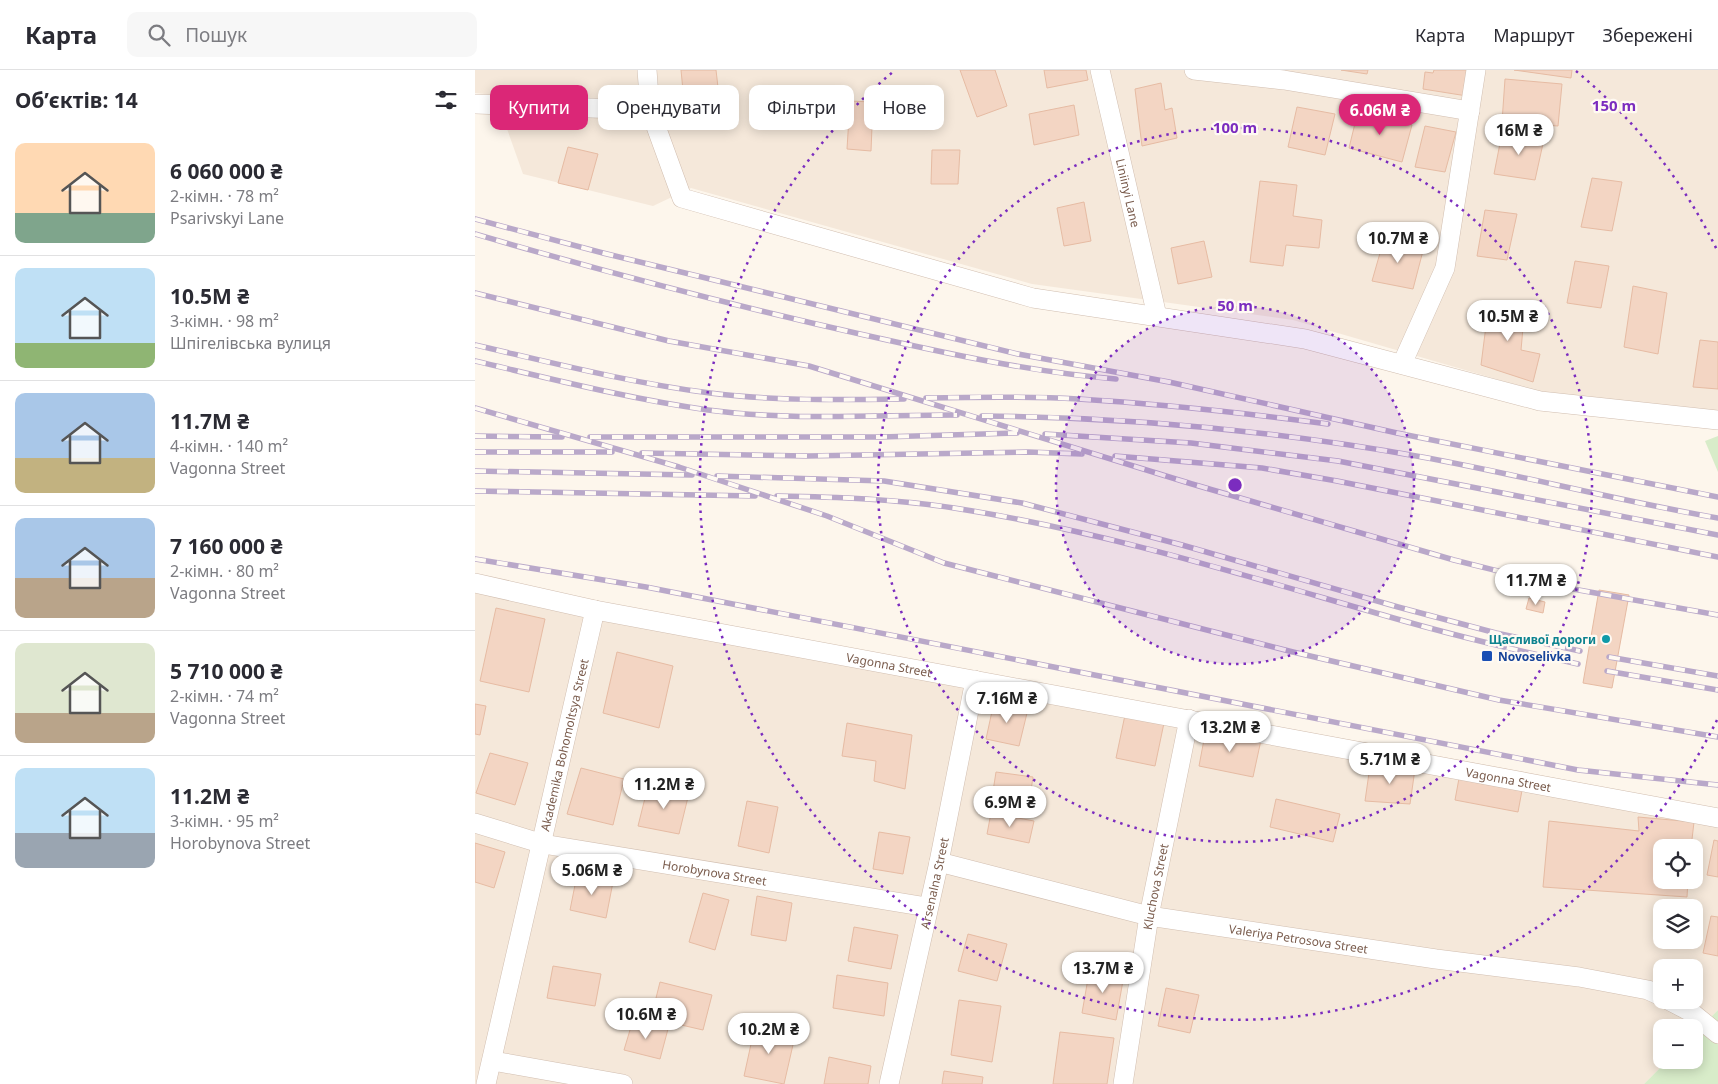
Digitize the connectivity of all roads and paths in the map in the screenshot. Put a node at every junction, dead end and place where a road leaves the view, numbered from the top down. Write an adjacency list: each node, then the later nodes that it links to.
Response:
1 (647, 70): 5 (street)
2 (1100, 70): 10 (street, Liniinyi Lane)
3 (1194, 70): 8 (street)
4 (1476, 70): 8 (street)
5 (648, 85)
6 (475, 104): 7 (street)
7 (598, 108)
8 (1470, 111): 11 (street)
9 (657, 130): 10 (street)
10 (1157, 316): 11 (street)
11 (1402, 364): 12 (street)
12 (1718, 420)
13 (475, 583): 14 (street, Vagonna Street)
14 (595, 610): 15 (street, Vagonna Street); 19 (street, Akademika Bohomoltsya Street)
15 (975, 680): 16 (street, Vagonna Street); 20 (street, Arsenalna Street)
16 (1189, 719): 17 (street, Vagonna Street); 22 (street, Kluchova Street)
17 (1718, 818)
18 (475, 823): 19 (street, Horobynova Street)
19 (543, 844): 21 (street, Horobynova Street); 26 (street, Akademika Bohomoltsya Street)
20 (939, 862): 21 (street, Arsenalna Street); 22 (street, Valeriya Petrosova Street)
21 (927, 907): 29 (street, Arsenalna Street)
22 (1149, 916): 23 (street, Valeriya Petrosova Street); 30 (street, Kluchova Street)
23 (1653, 992)
24 (1685, 1009): 25 (street)
25 (1718, 1034)
26 (493, 1061): 27 (street, Akademika Bohomoltsya Street); 28 (street)
27 (486, 1084)
28 (623, 1084)
29 (889, 1084)
30 (1123, 1084)

